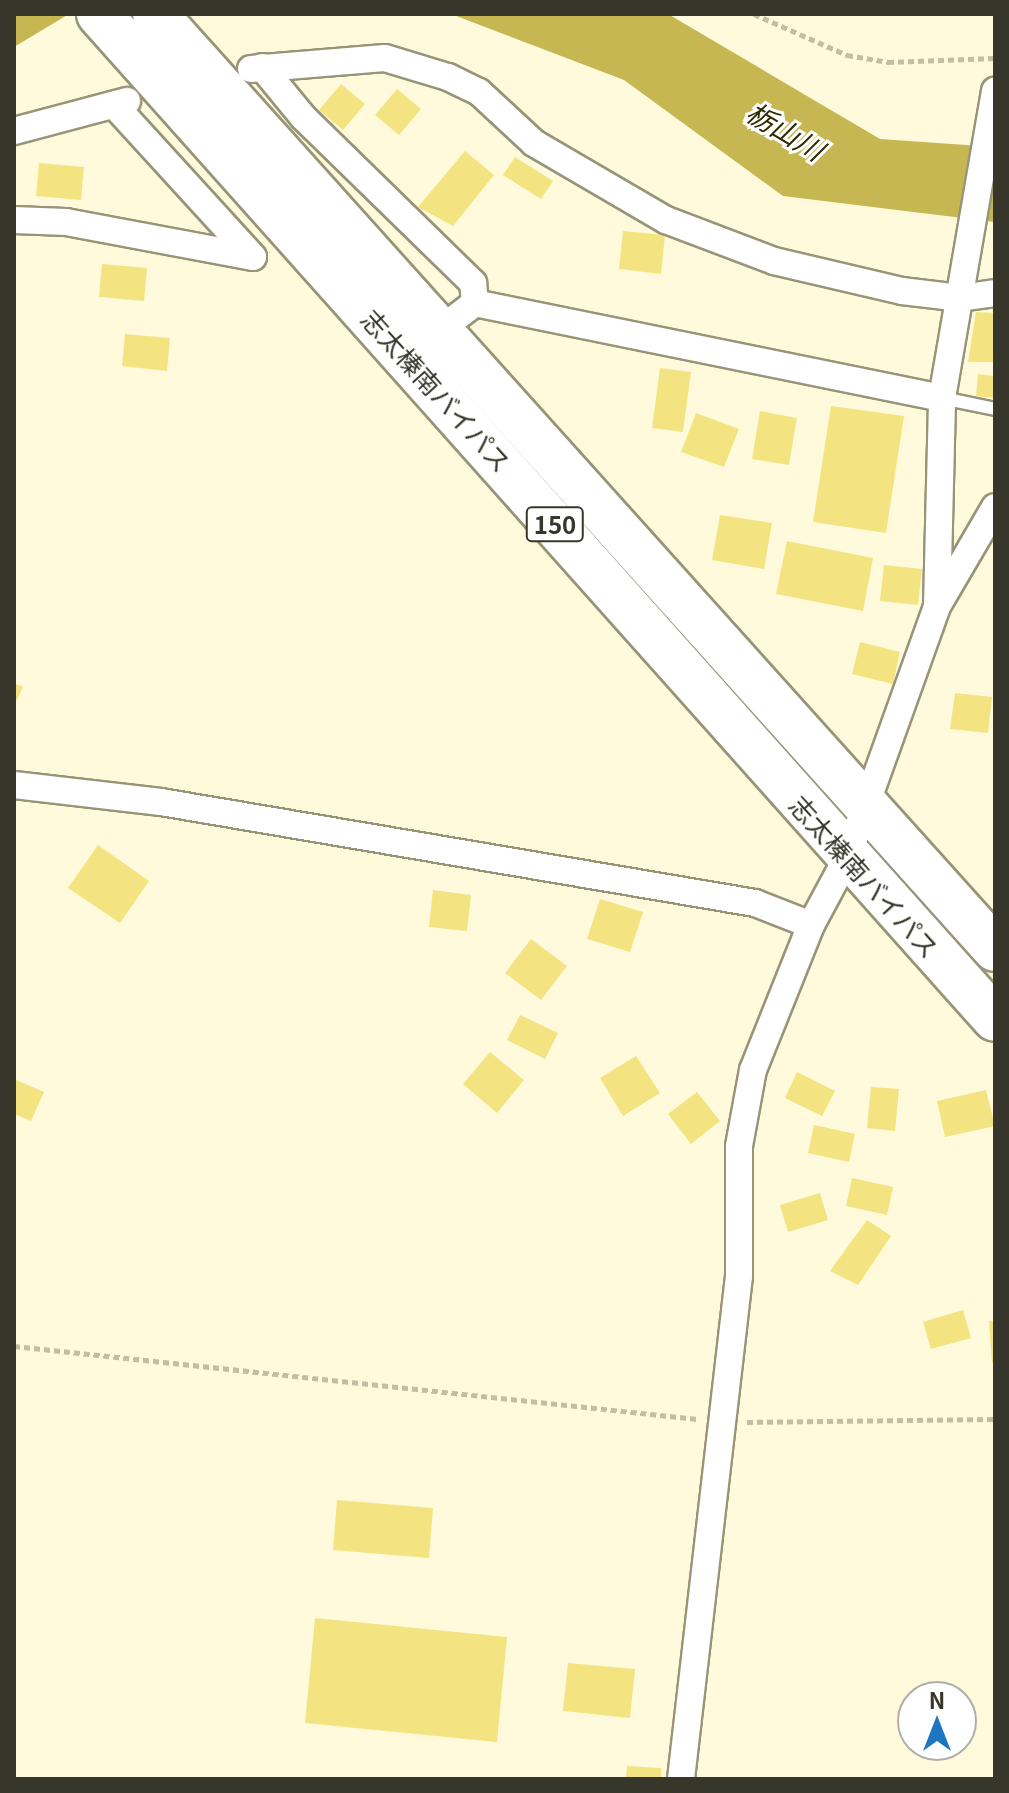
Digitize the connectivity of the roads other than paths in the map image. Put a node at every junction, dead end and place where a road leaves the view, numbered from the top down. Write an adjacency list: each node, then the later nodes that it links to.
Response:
1 (155, 14): 9 (highway, 志太榛南バイパス / 150)
2 (106, 22): 16 (highway, 志太榛南バイパス / 150)
3 (995, 91): 6 (street)
4 (14, 131): 5 (street)
5 (14, 220)
6 (961, 291): 7 (street); 8 (street); 10 (street)
7 (995, 293)
8 (475, 303): 9 (street); 10 (street)
9 (437, 332): 15 (highway, 志太榛南バイパス / 150)
10 (942, 398): 11 (lane); 13 (street)
11 (995, 409)
12 (995, 507): 13 (street)
13 (937, 606): 15 (street)
14 (14, 785): 17 (street)
15 (865, 806): 16 (street); 18 (highway, 志太榛南バイパス / 150)
16 (847, 858): 17 (street); 19 (highway, 志太榛南バイパス / 150)
17 (811, 925): 20 (street)
18 (995, 949)
19 (995, 1019)
20 (681, 1779)

